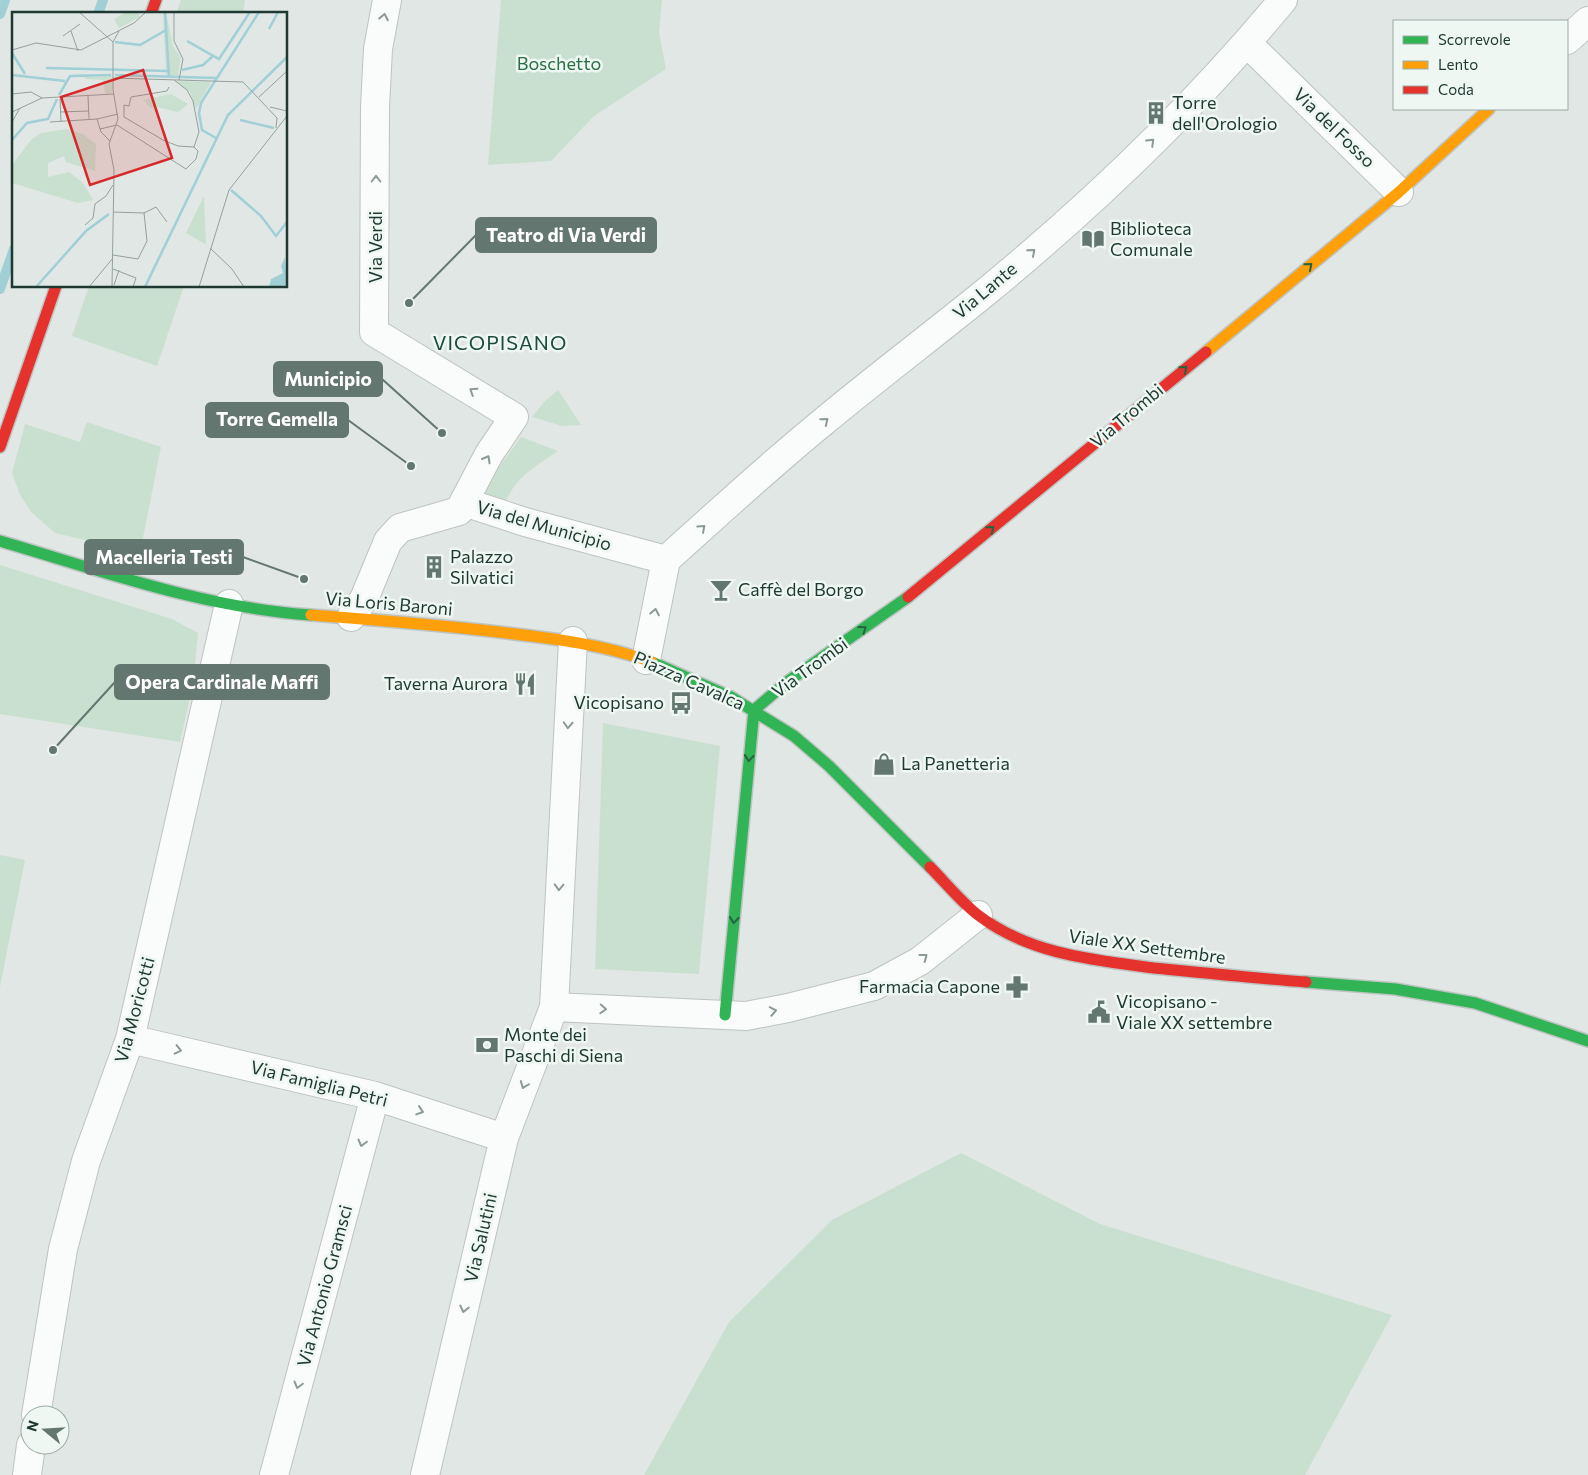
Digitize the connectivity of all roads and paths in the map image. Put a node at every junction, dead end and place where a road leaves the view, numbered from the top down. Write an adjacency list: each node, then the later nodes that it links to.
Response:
1 (388, 0): 10 (street, Via Verdi, one-way to 1)
2 (1283, 0): 5 (street, Via Lante)
3 (1588, 22): 4 (street)
4 (1568, 39)
5 (1247, 43): 7 (street, Via del Fosso); 12 (street, Via Lante, one-way to 5)
6 (1488, 110): 7 (street, Via Trombi)
7 (1399, 192): 17 (street, Via Trombi, one-way to 7)
8 (55, 288): 9 (street)
9 (0, 447)
10 (464, 502): 12 (street, Via del Municipio); 14 (street, Via del Municipio)
11 (0, 541): 13 (street, Via Loris Baroni)
12 (666, 560): 16 (street, one-way to 12)
13 (229, 604): 14 (street, Via Loris Baroni); 21 (street, Via Moricotti)
14 (351, 617): 15 (street, Via Loris Baroni)
15 (573, 641): 16 (street, Piazza Cavalca); 19 (street, one-way to 19)
16 (646, 660): 17 (street, Piazza Cavalca)
17 (754, 710): 18 (street, Viale XX Settembre); 20 (street, Piazza Cavalca, one-way to 20)
18 (978, 915): 20 (street, one-way to 18); 22 (street, Viale XX Settembre)
19 (554, 1007): 20 (street, one-way to 20); 24 (street, Via Salutini, one-way to 24)
20 (724, 1015)
21 (130, 1038): 23 (street, Via Famiglia Petri, one-way to 23); 25 (street, Via Moricotti)
22 (1588, 1041)
23 (375, 1096): 24 (street, Via Famiglia Petri, one-way to 24); 28 (street, Via Antonio Gramsci, one-way to 28)
24 (504, 1138): 29 (street, Via Salutini, one-way to 29)
25 (38, 1405)
26 (30, 1455): 27 (street)
27 (27, 1475)
28 (274, 1475)
29 (425, 1475)

